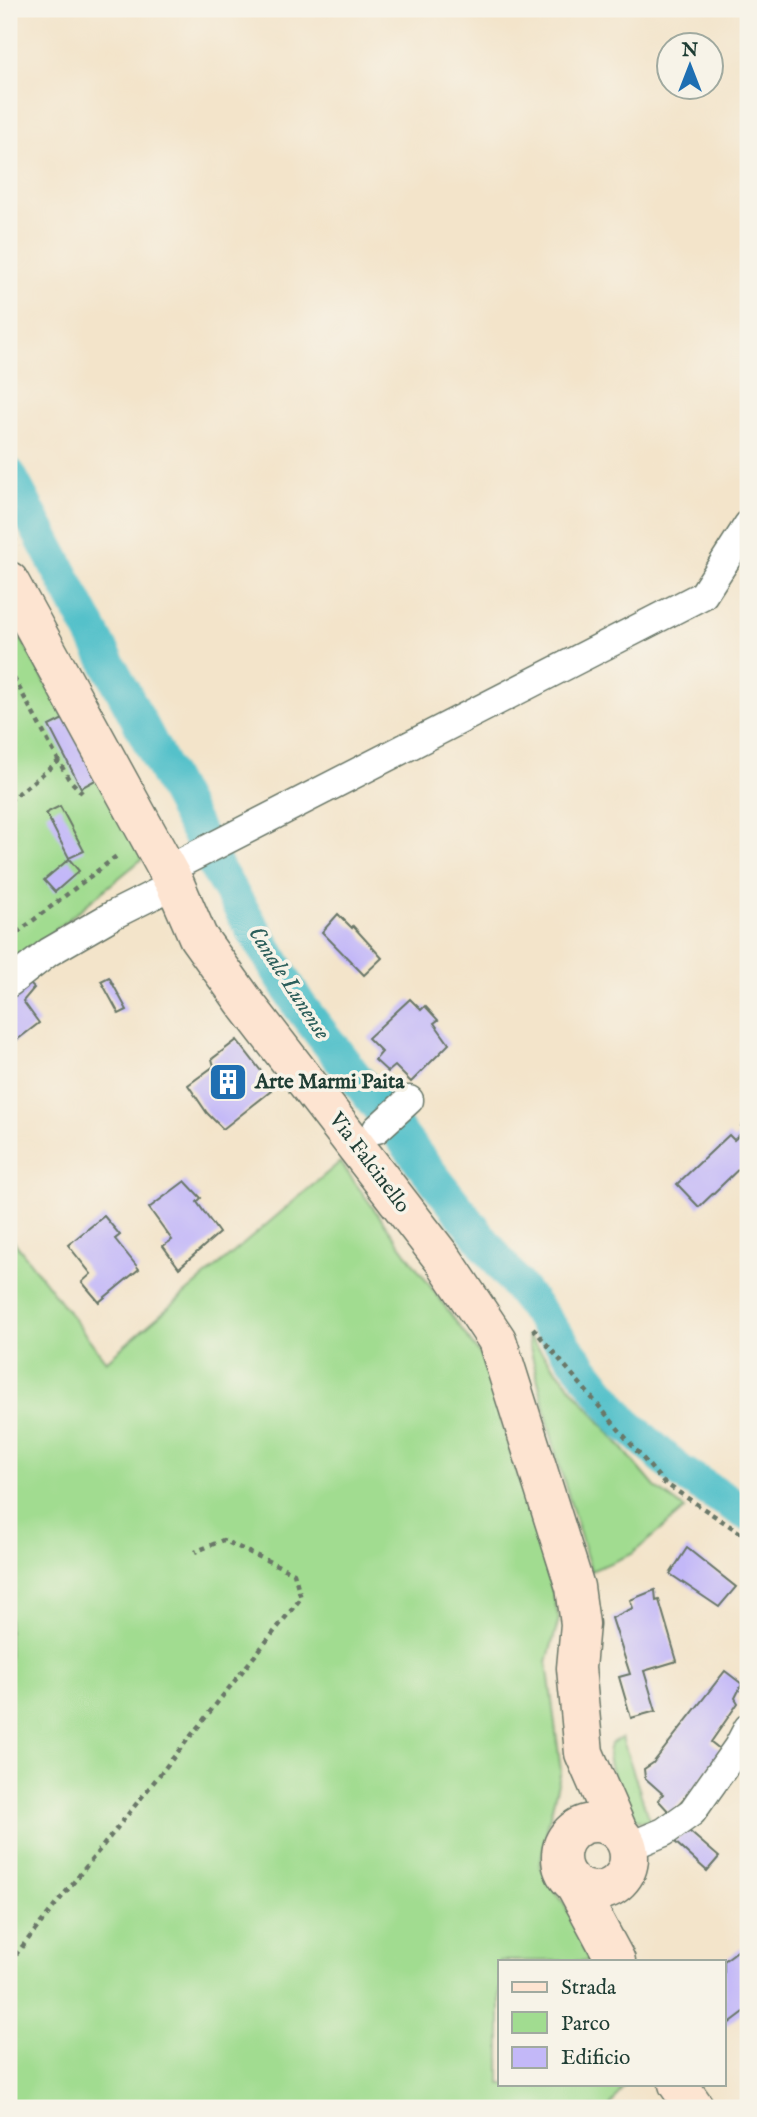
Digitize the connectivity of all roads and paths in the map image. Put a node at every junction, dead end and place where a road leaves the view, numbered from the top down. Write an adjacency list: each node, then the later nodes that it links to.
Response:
1 (748, 525): 8 (street)
2 (9, 581): 8 (street, Via Falcinello)
3 (9, 669): 4 (path)
4 (58, 761): 5 (path); 6 (path)
5 (83, 794)
6 (9, 801)
7 (113, 846): 9 (path)
8 (177, 871): 10 (street); 15 (street, Via Falcinello)
9 (9, 939)
10 (9, 983)
11 (409, 1100): 12 (street)
12 (379, 1127)
13 (195, 1552): 21 (path)
14 (748, 1728): 17 (street)
15 (584, 1753): 16 (street, Via Falcinello); 17 (street, Via Falcinello)
16 (564, 1843): 17 (street); 18 (street, Via Falcinello)
17 (622, 1853): 18 (street); 20 (street, Via Falcinello)
18 (575, 1885): 19 (street, Via Falcinello)
19 (615, 1960)
20 (616, 1960)
21 (9, 1963)
22 (679, 2086): 23 (street)
23 (695, 2108)

